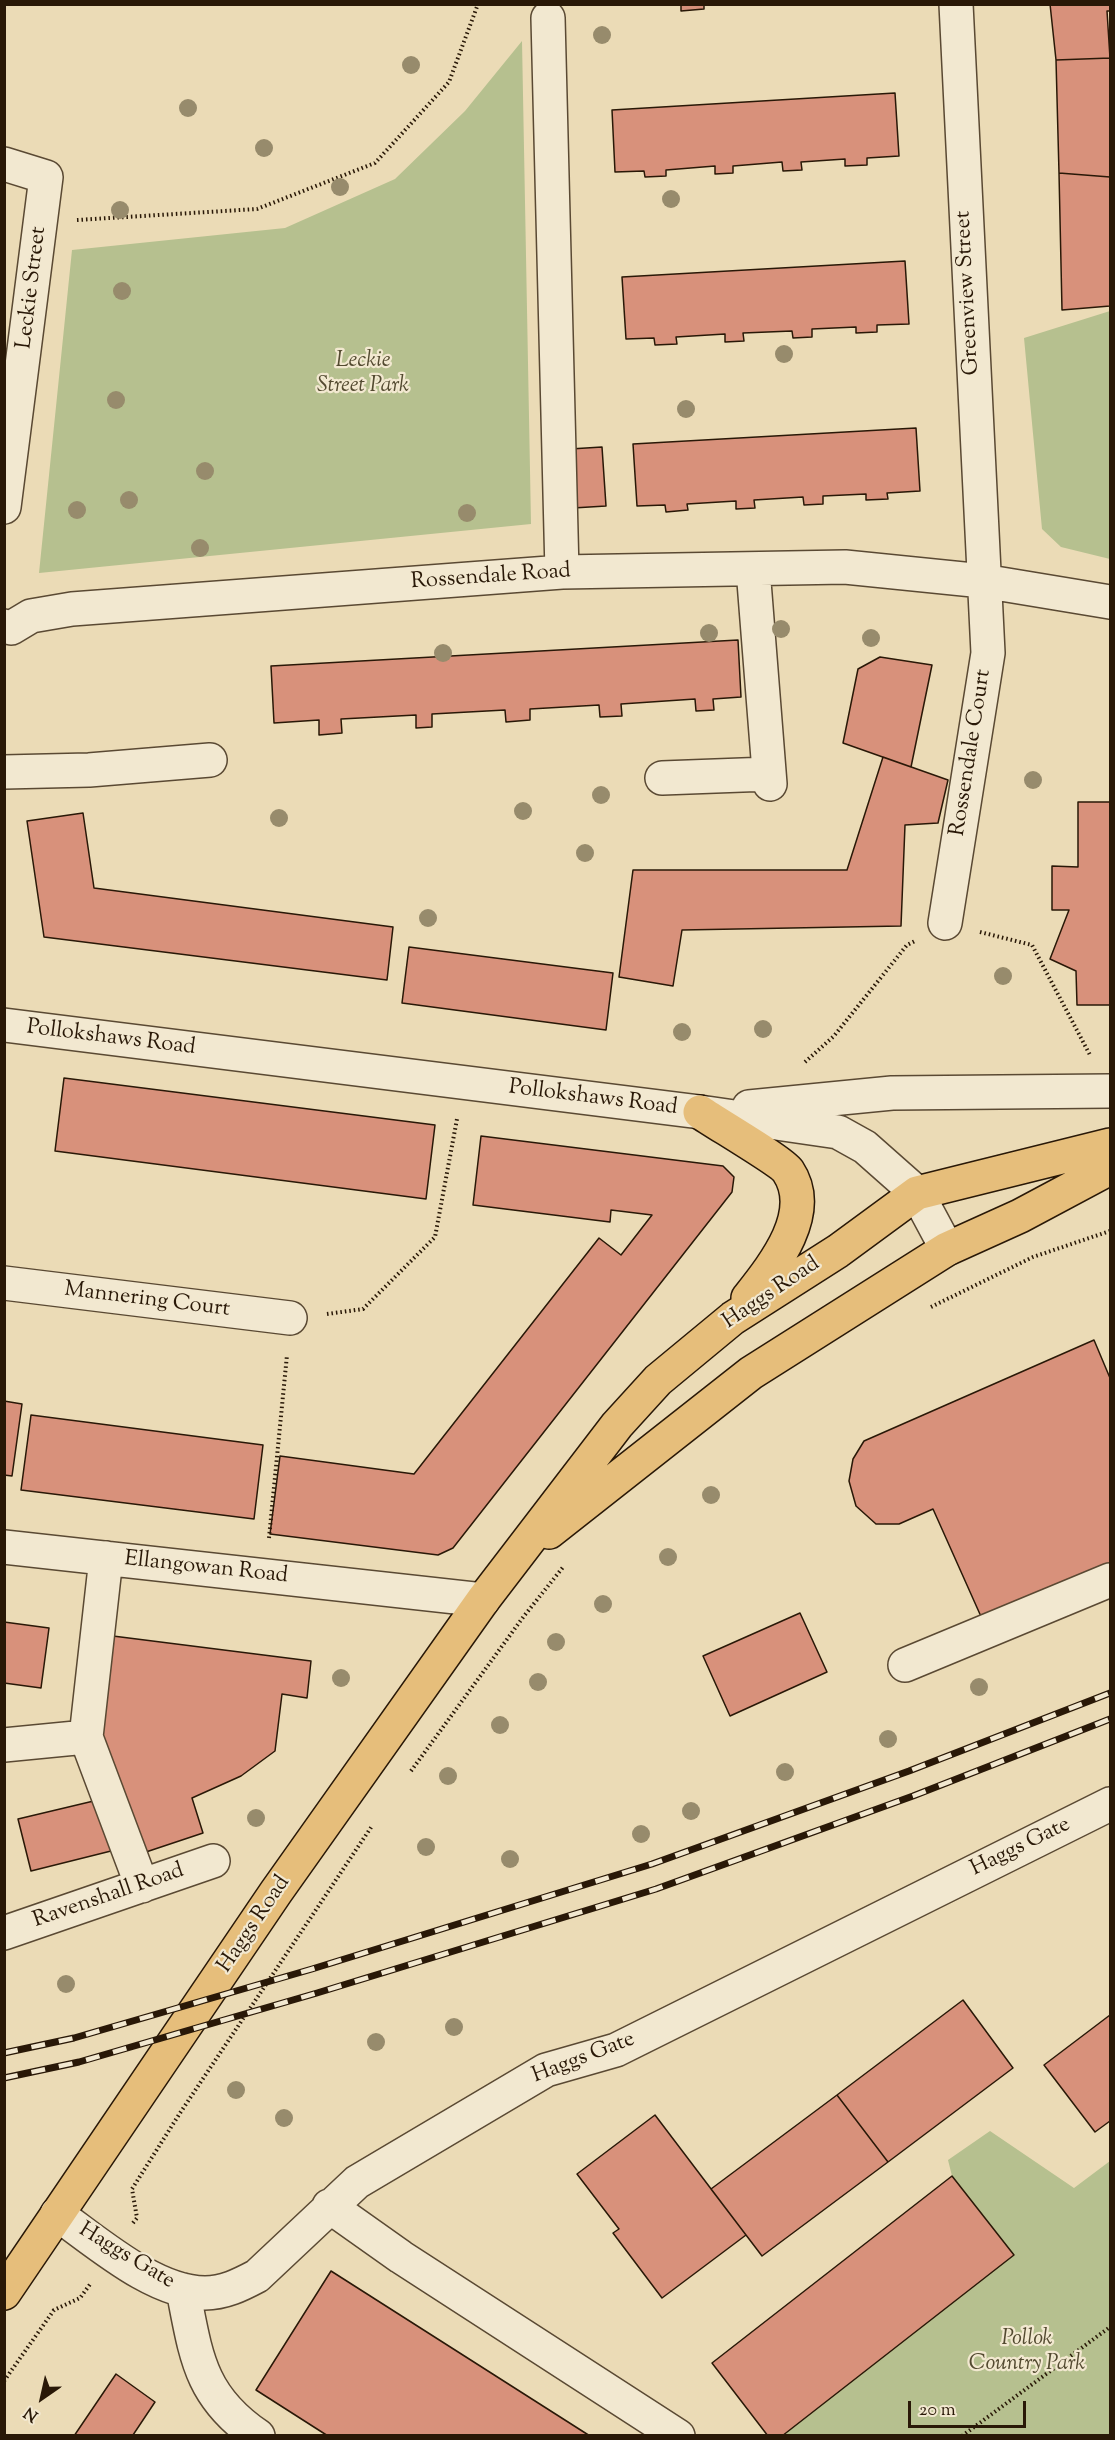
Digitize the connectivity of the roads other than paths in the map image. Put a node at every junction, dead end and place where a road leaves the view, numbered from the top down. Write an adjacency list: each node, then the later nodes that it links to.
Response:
1 (956, 4): 7 (street, Greenview Street)
2 (548, 18): 6 (street)
3 (4, 164): 4 (street, Leckie Street)
4 (4, 507)
5 (753, 569): 6 (street, Rossendale Road); 7 (street, Rossendale Road); 12 (street)
6 (562, 572): 9 (street, Rossendale Road)
7 (983, 581): 8 (street, Rossendale Road); 13 (street, Rossendale Court)
8 (1110, 602)
9 (6, 627)
10 (210, 760): 11 (street)
11 (4, 772)
12 (662, 778)
13 (945, 923)
14 (4, 1025): 16 (street, Pollokshaws Road)
15 (1109, 1091): 16 (street)
16 (699, 1112): 19 (street, Pollokshaws Road); 23 (main road)
17 (1110, 1145): 19 (main road, Haggs Road)
18 (1110, 1168): 20 (main road)
19 (917, 1193): 20 (street, Pollokshaws Road); 23 (main road, Haggs Road)
20 (947, 1249): 26 (main road, Haggs Road)
21 (4, 1283): 22 (street, Mannering Court)
22 (290, 1318)
23 (733, 1318): 26 (main road, Haggs Road)
24 (4, 1547): 25 (street, Ellangowan Road)
25 (106, 1558): 28 (street, Ellangowan Road); 30 (street)
26 (513, 1562): 28 (main road, Haggs Road)
27 (1110, 1580): 29 (street)
28 (483, 1600): 37 (main road, Haggs Road)
29 (905, 1665)
30 (86, 1737): 31 (street); 34 (street)
31 (4, 1745)
32 (1110, 1804): 36 (street, Haggs Gate)
33 (213, 1861): 34 (street, Ravenshall Road)
34 (142, 1886): 35 (street, Ravenshall Road)
35 (4, 1933)
36 (329, 2206): 38 (street, Haggs Gate); 41 (street)
37 (57, 2214): 38 (street, Haggs Gate); 39 (main road, Haggs Road)
38 (183, 2290): 40 (street)
39 (4, 2293)
40 (258, 2436)
41 (678, 2436)

